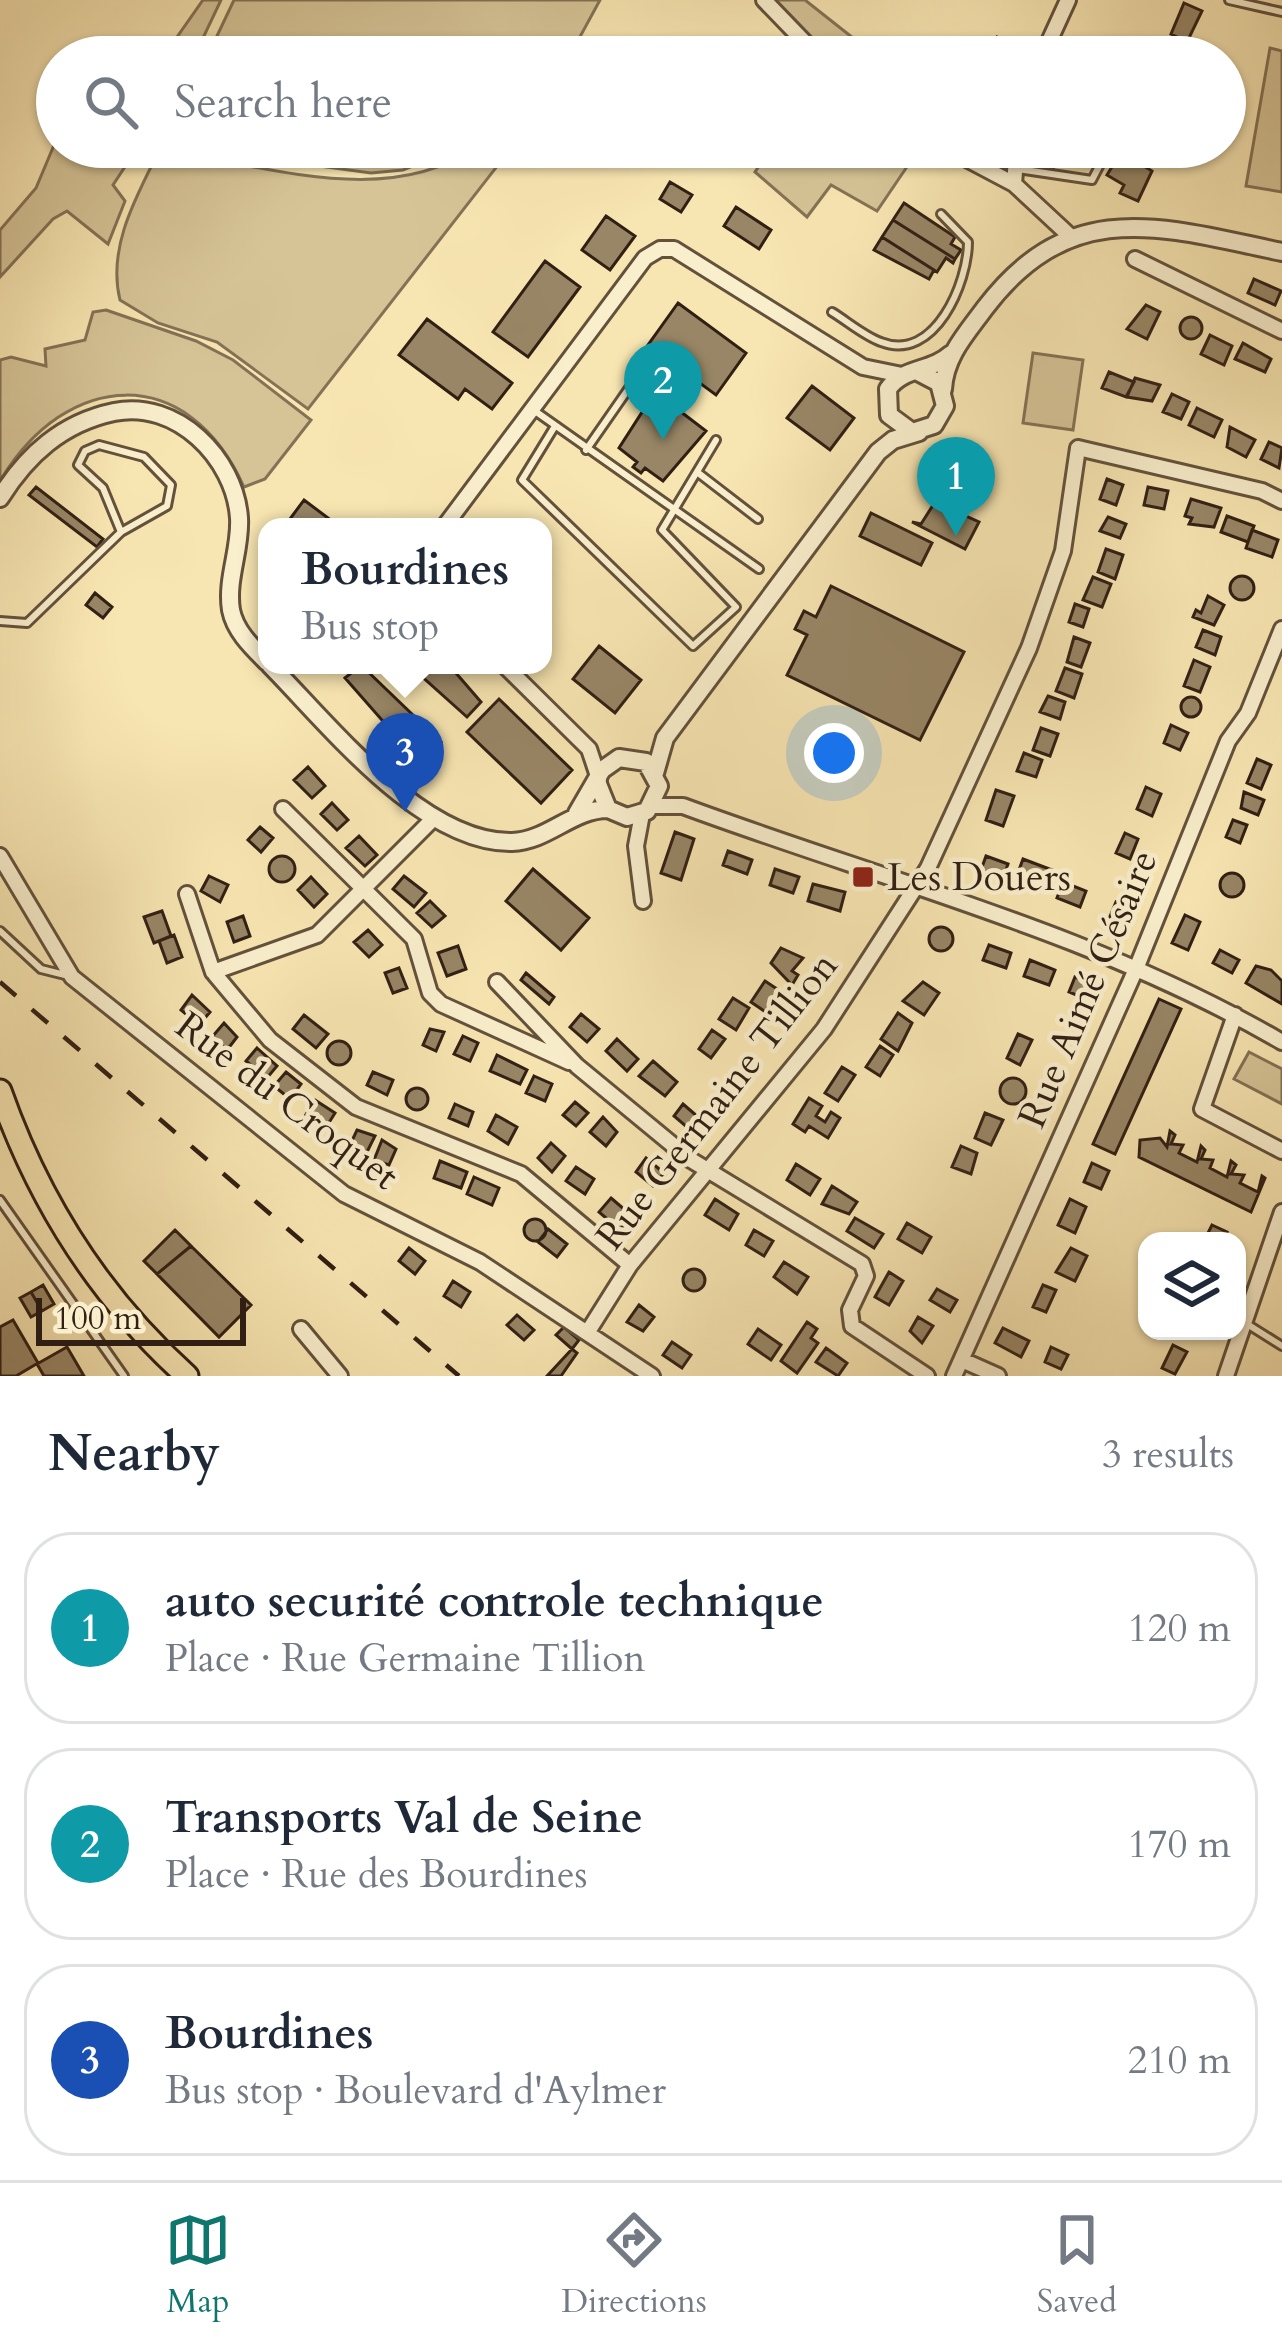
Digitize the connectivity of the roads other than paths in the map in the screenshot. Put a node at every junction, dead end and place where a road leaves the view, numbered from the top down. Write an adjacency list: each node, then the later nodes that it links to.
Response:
1 (764, 0): 5 (street)
2 (1068, 0): 6 (street)
3 (1229, 0): 4 (lane)
4 (1282, 12)
5 (799, 36)
6 (1052, 36)
7 (995, 168): 10 (street)
8 (1015, 168): 10 (street)
9 (1098, 168): 10 (lane)
10 (1014, 176): 12 (street)
11 (940, 214): 15 (lane)
12 (1070, 236): 13 (street); 17 (street)
13 (1282, 252)
14 (1135, 259): 16 (street)
15 (832, 311)
16 (1282, 331)
17 (952, 354): 19 (street); 21 (street)
18 (862, 368): 19 (street); 22 (street); 23 (street)
19 (910, 374): 21 (street); 22 (street)
20 (637, 378): 27 (lane)
21 (943, 389): 25 (street)
22 (886, 407): 25 (street); 28 (street)
23 (532, 408): 24 (lane); 33 (street)
24 (555, 426): 27 (lane); 37 (lane)
25 (919, 432): 28 (street)
26 (716, 440): 29 (lane)
27 (586, 450): 32 (lane)
28 (878, 452): 38 (street)
29 (697, 472): 32 (lane); 34 (lane)
30 (0, 498): 41 (street)
31 (1282, 501): 57 (street, Rue Germaine Tillion)
32 (673, 510): 36 (lane); 37 (lane)
33 (451, 518)
34 (758, 519)
35 (121, 532): 35 (lane); 39 (lane)
36 (759, 569)
37 (736, 608): 38 (lane)
38 (754, 617): 44 (street)
39 (0, 621)
40 (1282, 629): 62 (street, Rue Aimé Césaire)
41 (258, 650)
42 (279, 674): 54 (street)
43 (513, 674): 45 (street)
44 (665, 738): 46 (street); 47 (street)
45 (589, 748): 46 (street); 48 (street)
46 (626, 757): 47 (street); 48 (street)
47 (656, 776): 49 (street); 51 (street)
48 (598, 781): 52 (street); 53 (street)
49 (683, 806): 51 (street); 57 (street)
50 (283, 809): 58 (street)
51 (647, 810): 52 (street); 55 (street)
52 (614, 813): 53 (street); 55 (street)
53 (574, 816): 54 (street)
54 (433, 819): 58 (street)
55 (636, 846): 60 (street)
56 (0, 856): 64 (street, Rue du Croquet)
57 (917, 887): 62 (street); 71 (street, Rue Germaine Tillion)
58 (364, 890): 63 (street); 68 (street)
59 (187, 895): 63 (street)
60 (643, 901)
61 (0, 932): 64 (lane)
62 (1136, 969): 66 (street); 81 (street, Rue Aimé Césaire)
63 (213, 972): 74 (street)
64 (72, 977): 78 (street, Rue du Croquet)
65 (497, 982): 68 (street)
66 (1235, 1015): 67 (street); 70 (street)
67 (1282, 1042)
68 (577, 1066): 71 (street)
69 (0, 1091): 83 (main road)
70 (1282, 1151)
71 (708, 1171): 74 (street, Rue Germaine Tillion); 86 (street)
72 (0, 1200): 82 (lane)
73 (1282, 1212): 75 (street)
74 (630, 1265): 78 (street, Rue Germaine Tillion)
75 (1246, 1316)
76 (1246, 1323): 80 (lane)
77 (301, 1329): 84 (street)
78 (590, 1330): 85 (street, Rue du Croquet)
79 (1238, 1340): 89 (street)
80 (1282, 1346)
81 (962, 1360): 87 (street, Rue Aimé Césaire); 88 (street)
82 (124, 1376)
83 (187, 1376)
84 (340, 1376)
85 (652, 1376)
86 (927, 1376)
87 (954, 1376)
88 (998, 1376)
89 (1226, 1376)

